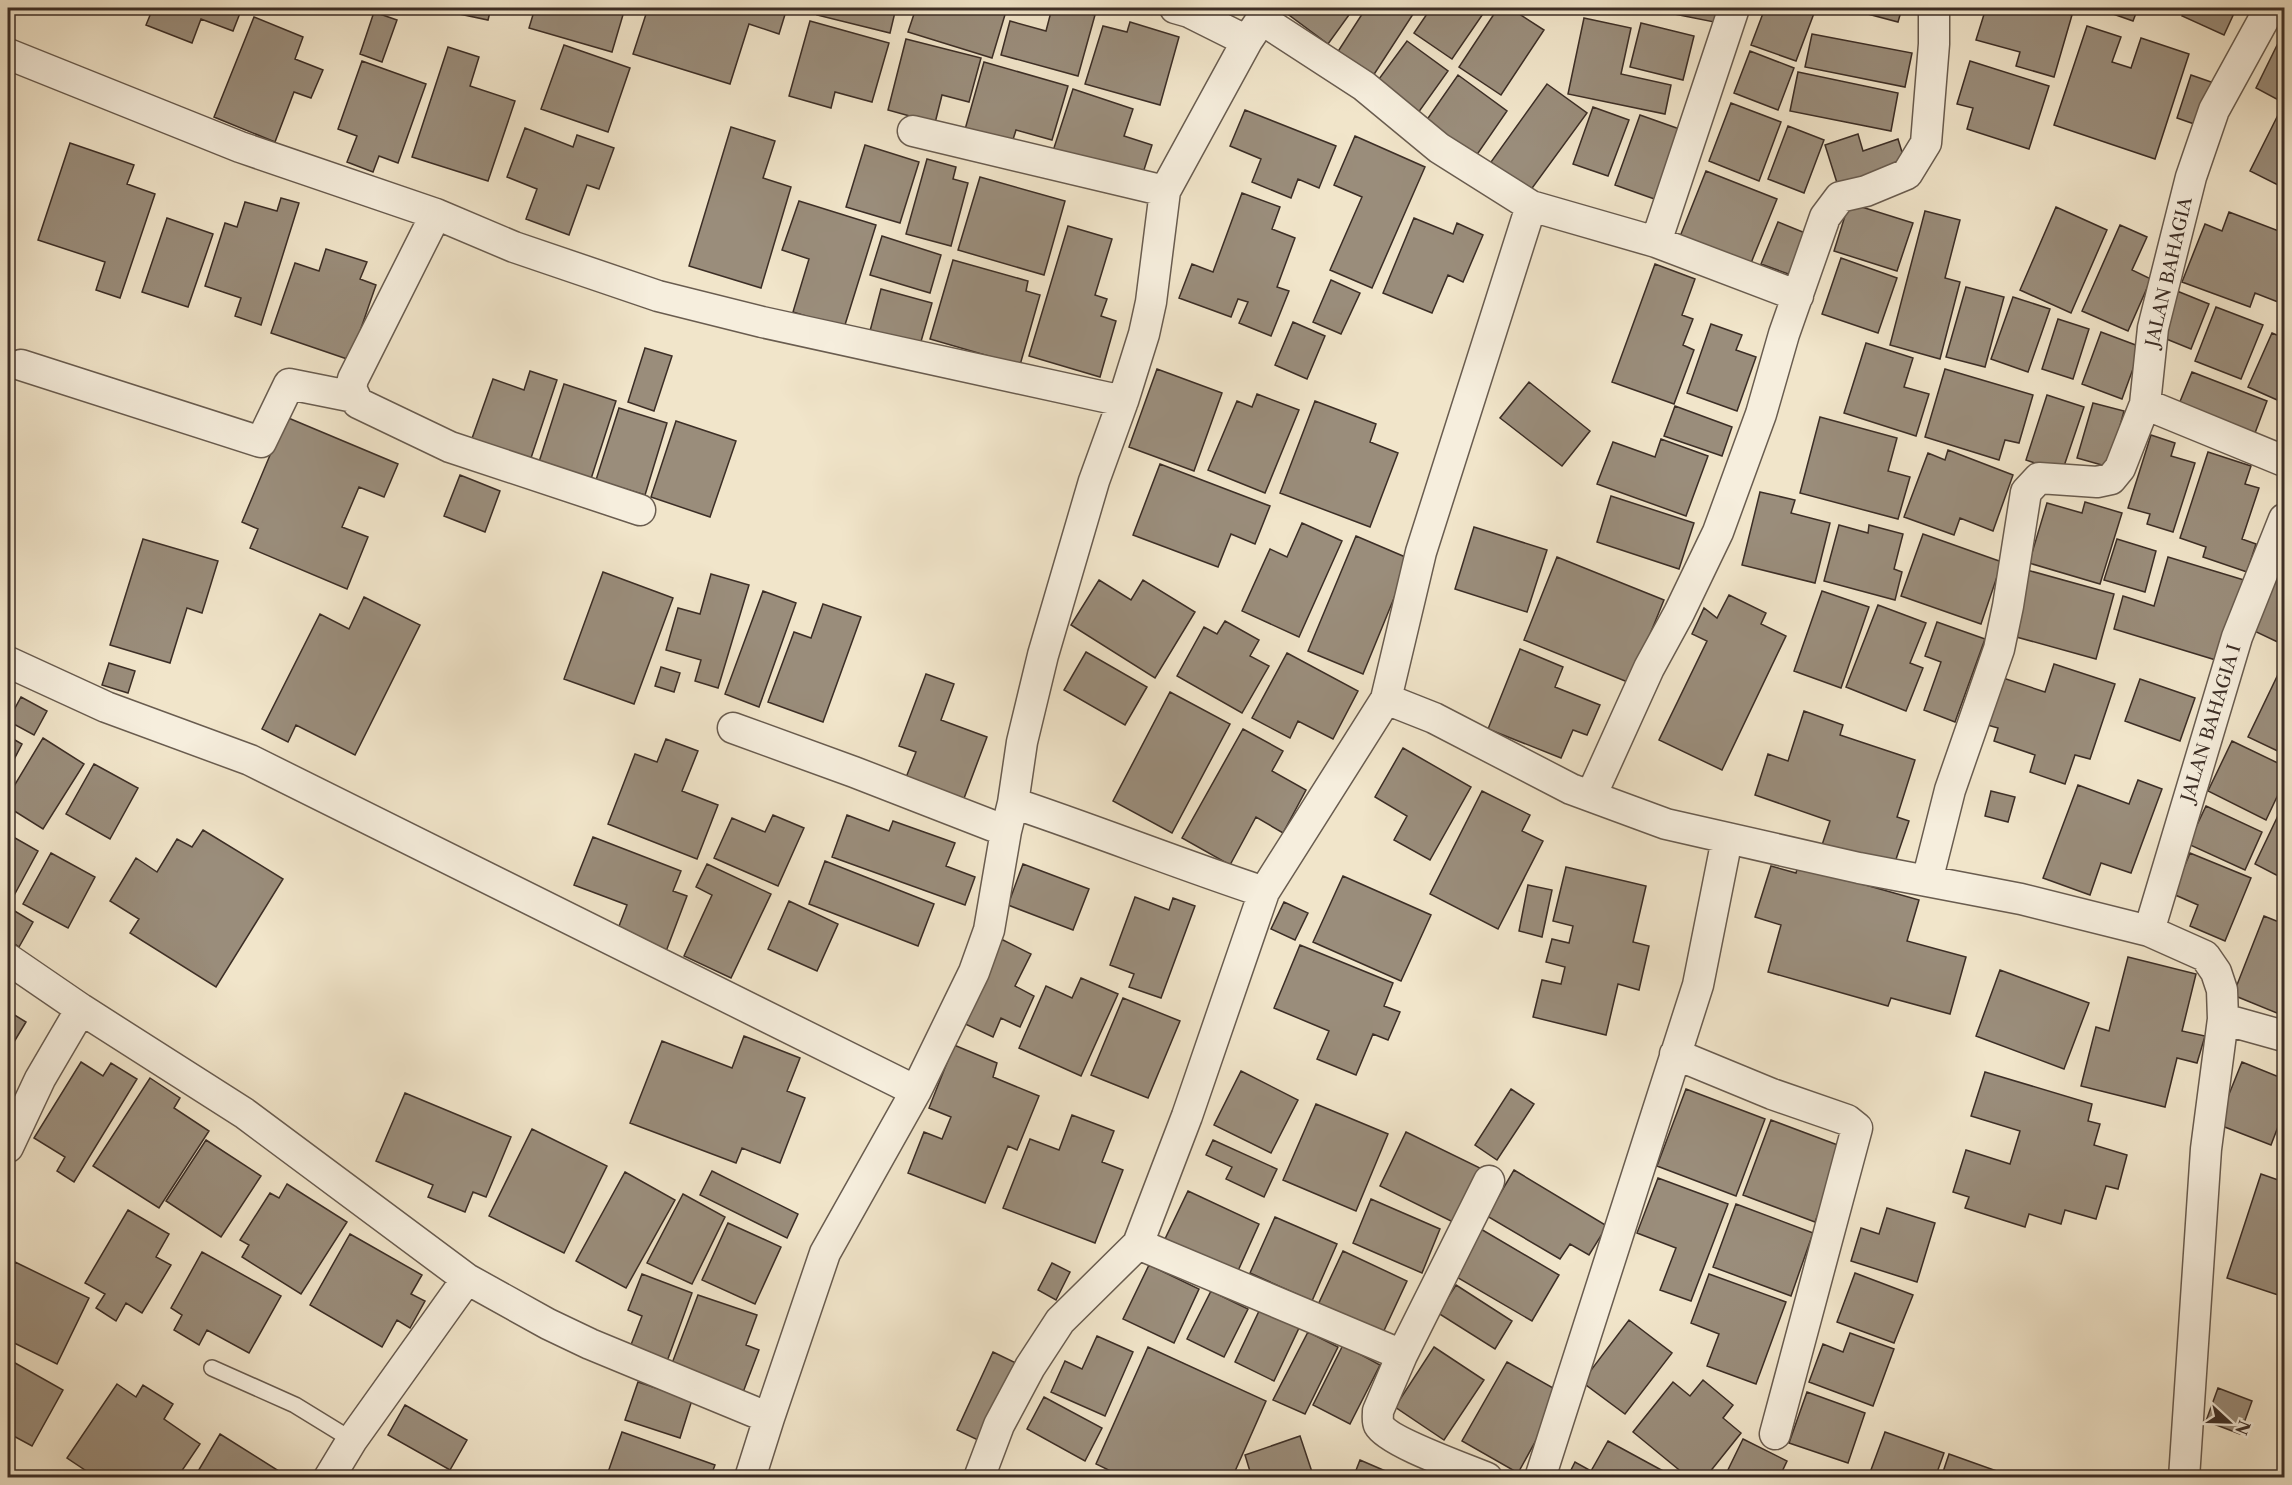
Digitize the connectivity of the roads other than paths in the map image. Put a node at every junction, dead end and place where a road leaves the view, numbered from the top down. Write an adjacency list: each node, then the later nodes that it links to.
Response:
1 (1175, 8): 5 (street)
2 (1734, 8): 11 (street)
3 (1934, 8): 12 (street)
4 (2270, 8): 16 (street, JALAN BAHAGIA)
5 (1259, 23): 8 (street); 9 (street)
6 (8, 54): 10 (street)
7 (914, 131): 8 (street)
8 (1165, 191): 15 (street)
9 (1532, 206): 11 (street); 21 (street)
10 (435, 214): 14 (street); 15 (street)
11 (1656, 242): 12 (street)
12 (1798, 296): 23 (street)
13 (21, 365): 14 (street)
14 (354, 397): 18 (street)
15 (1123, 401): 24 (street)
16 (2145, 404): 17 (street); 26 (street, JALAN BAHAGIA)
17 (2284, 461)
18 (640, 510)
19 (2284, 519): 28 (street, JALAN BAHAGIA I)
20 (8, 662): 34 (street)
21 (1386, 699): 23 (street); 27 (street)
22 (734, 728): 24 (street)
23 (1591, 796): 25 (street)
24 (1009, 817): 27 (street); 34 (street)
25 (1727, 839): 26 (street); 33 (street)
26 (1927, 881): 28 (street)
27 (1263, 892): 37 (street)
28 (2149, 931): 31 (street)
29 (8, 959): 30 (street)
30 (81, 1009): 35 (street); 38 (street)
31 (2223, 1019): 32 (street); 49 (street)
32 (2284, 1036)
33 (1675, 1054): 42 (street); 48 (street)
34 (916, 1090): 41 (street)
35 (8, 1147)
36 (1489, 1180): 39 (street)
37 (1138, 1244): 39 (street); 46 (street)
38 (467, 1279): 41 (street); 43 (street)
39 (1402, 1355): 47 (street)
40 (212, 1368): 43 (lane)
41 (769, 1418): 45 (street)
42 (1775, 1434)
43 (352, 1440): 44 (street)
44 (329, 1478)
45 (750, 1478)
46 (979, 1478)
47 (1487, 1478)
48 (1540, 1478)
49 (2184, 1478)

